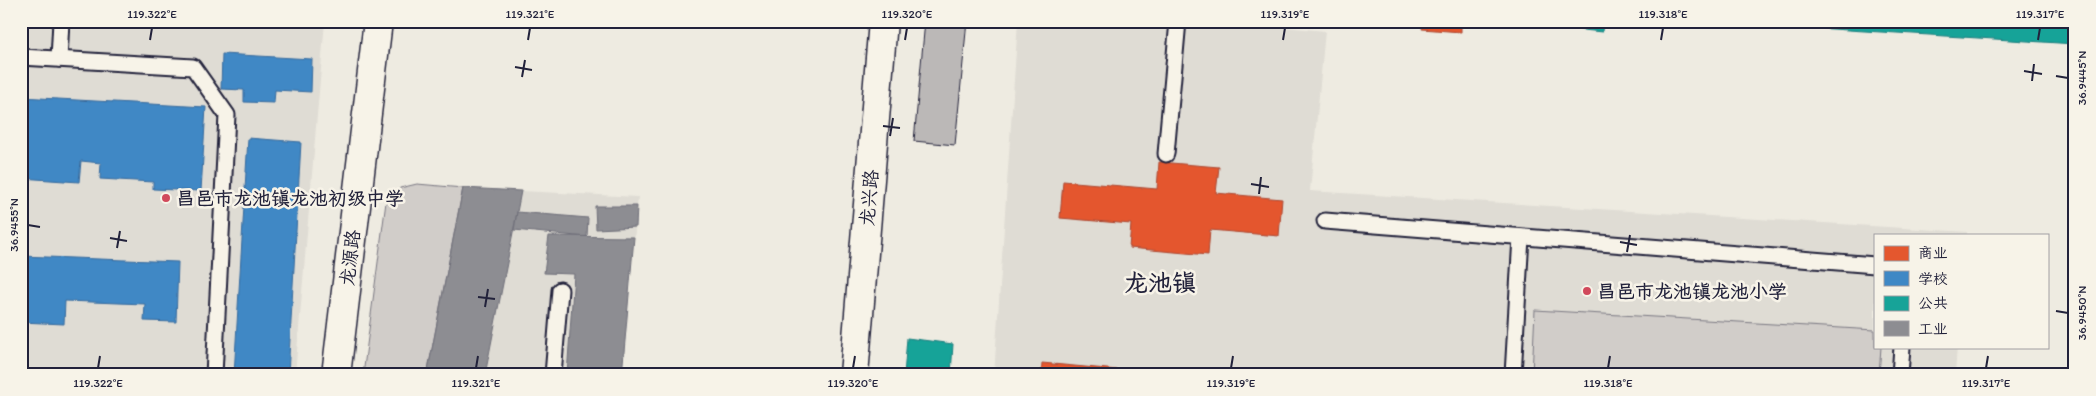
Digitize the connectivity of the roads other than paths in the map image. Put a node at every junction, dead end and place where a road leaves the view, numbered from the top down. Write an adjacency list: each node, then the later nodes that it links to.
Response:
1 (61, 21): 6 (lane)
2 (378, 21): 14 (street, 龙源路)
3 (883, 21): 16 (street, 龙兴路)
4 (1178, 21): 7 (lane)
5 (21, 57): 6 (lane)
6 (59, 59): 13 (lane)
7 (1166, 154)
8 (1325, 221): 9 (lane)
9 (1521, 237): 10 (lane); 17 (lane)
10 (1874, 264)
11 (560, 290): 15 (lane)
12 (1902, 348): 18 (lane)
13 (214, 375)
14 (336, 375)
15 (553, 375)
16 (854, 375)
17 (1512, 375)
18 (1900, 375)

